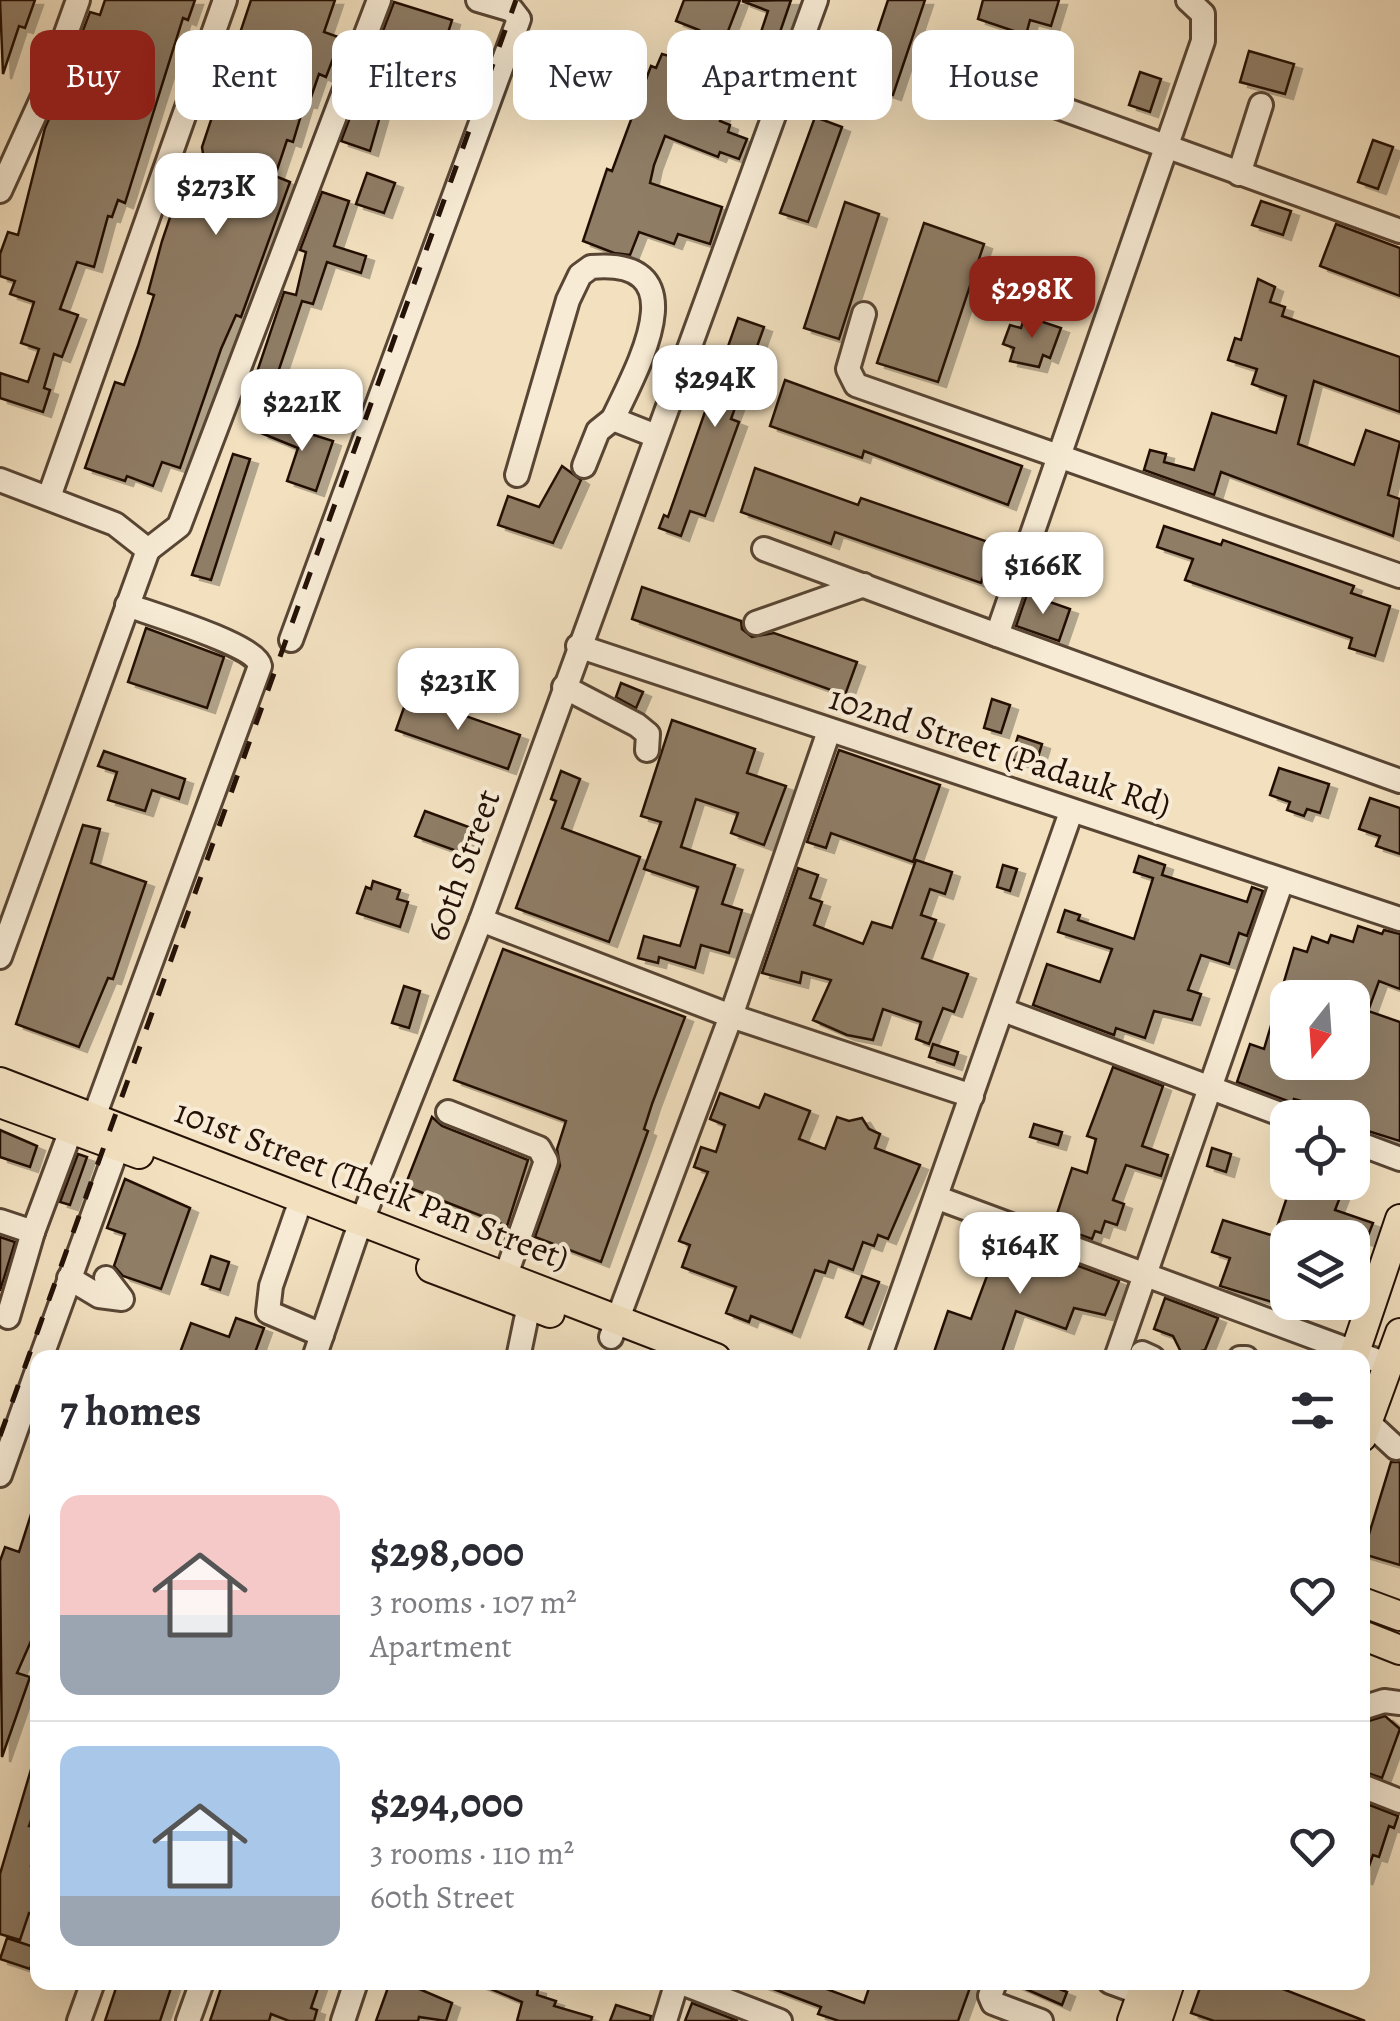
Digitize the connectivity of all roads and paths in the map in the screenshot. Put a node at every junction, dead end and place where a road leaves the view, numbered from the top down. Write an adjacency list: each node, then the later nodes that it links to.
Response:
1 (78, 0): 11 (street)
2 (225, 0): 22 (street)
3 (379, 0): 24 (street)
4 (478, 0): 7 (street)
5 (816, 0): 17 (street, 60th Street)
6 (1188, 0): 10 (street)
7 (515, 6): 30 (street)
8 (1261, 105): 12 (street)
9 (1074, 114): 10 (street)
10 (1168, 149): 12 (street); 18 (street)
11 (6, 155): 13 (street)
12 (1239, 174): 14 (street)
13 (0, 191)
14 (1400, 231)
15 (864, 314): 18 (street)
16 (613, 419): 17 (street); 19 (street); 20 (street)
17 (656, 436): 31 (street, 60th Street)
18 (1060, 458): 25 (street); 29 (street)
19 (584, 466)
20 (517, 475)
21 (0, 480): 22 (street)
22 (49, 498): 24 (street)
23 (764, 549): 26 (street)
24 (148, 550): 27 (street)
25 (1400, 576)
26 (864, 585): 28 (street); 29 (street)
27 (127, 605): 40 (street); 49 (street)
28 (756, 622)
29 (998, 635): 35 (street)
30 (291, 640)
31 (578, 646): 32 (street, 60th Street); 33 (street, 102nd Street (Padauk Rd))
32 (564, 688): 34 (street); 39 (street, 60th Street)
33 (829, 731): 36 (street, 102nd Street (Padauk Rd)); 42 (street)
34 (646, 750)
35 (1400, 781)
36 (1071, 812): 37 (street, 102nd Street (Padauk Rd)); 41 (street)
37 (1282, 881): 38 (street, 102nd Street (Padauk Rd)); 44 (street)
38 (1400, 919)
39 (481, 920): 42 (street); 59 (street, 60th Street)
40 (0, 957)
41 (1003, 1010): 44 (street); 45 (street)
42 (731, 1016): 45 (street); 67 (street)
43 (0, 1082): 49 (main road, 101st Street (Theik Pan Street))
44 (1211, 1087): 47 (street); 61 (street)
45 (972, 1096): 55 (street)
46 (0, 1103): 49 (main road, 101st Street (Theik Pan Street))
47 (1270, 1110)
48 (448, 1112): 64 (street)
49 (82, 1123): 50 (main road, 101st Street (Theik Pan Street)); 53 (main road, 101st Street (Theik Pan Street)); 60 (street)
50 (118, 1146): 53 (main road, 101st Street (Theik Pan Street)); 62 (street)
51 (1370, 1148): 52 (street)
52 (1400, 1159)
53 (198, 1167): 54 (main road, 101st Street (Theik Pan Street))
54 (259, 1190): 56 (main road, 101st Street (Theik Pan Street)); 59 (main road, 101st Street (Theik Pan Street))
55 (938, 1198): 61 (street); 75 (street)
56 (296, 1214): 59 (main road, 101st Street (Theik Pan Street)); 69 (street)
57 (1400, 1219): 78 (main road)
58 (0, 1222): 60 (street)
59 (358, 1229): 64 (main road, 101st Street (Theik Pan Street)); 69 (street, 60th Street)
60 (32, 1232): 66 (street)
61 (1145, 1276): 76 (street); 77 (street)
62 (69, 1278): 63 (street); 70 (street)
63 (106, 1278)
64 (502, 1286): 65 (main road, 101st Street (Theik Pan Street)); 67 (main road, 101st Street (Theik Pan Street))
65 (529, 1306): 67 (main road, 101st Street (Theik Pan Street)); 72 (street)
66 (8, 1317)
67 (614, 1328): 73 (main road, 101st Street (Theik Pan Street)); 74 (main road, 101st Street (Theik Pan Street))
68 (1400, 1333): 80 (main road)
69 (322, 1334): 71 (street, 60th Street)
70 (44, 1350)
71 (317, 1350)
72 (520, 1350)
73 (654, 1350)
74 (689, 1350)
75 (883, 1350)
76 (1119, 1350)
77 (1340, 1350)
78 (1355, 1350)
79 (1370, 1360): 80 (street)
80 (1389, 1366): 82 (main road)
81 (30, 1390): 85 (street)
82 (1370, 1417)
83 (1370, 1433): 84 (street)
84 (1396, 1448)
85 (0, 1474)
86 (1370, 1605): 87 (main road)
87 (1400, 1616)
88 (1370, 1638): 89 (main road)
89 (1400, 1650)
90 (1400, 1704): 91 (street)
91 (1370, 1705)
92 (1370, 1789): 93 (street)
93 (1400, 1801)
94 (90, 1990): 101 (street)
95 (199, 1990): 102 (street)
96 (353, 1990): 103 (street)
97 (676, 1990): 104 (street)
98 (699, 1990): 105 (street)
99 (994, 1990): 106 (street)
100 (1156, 1996): 107 (main road)
101 (79, 2021)
102 (188, 2021)
103 (343, 2021)
104 (666, 2021)
105 (780, 2021)
106 (1041, 2021)
107 (1132, 2021)

